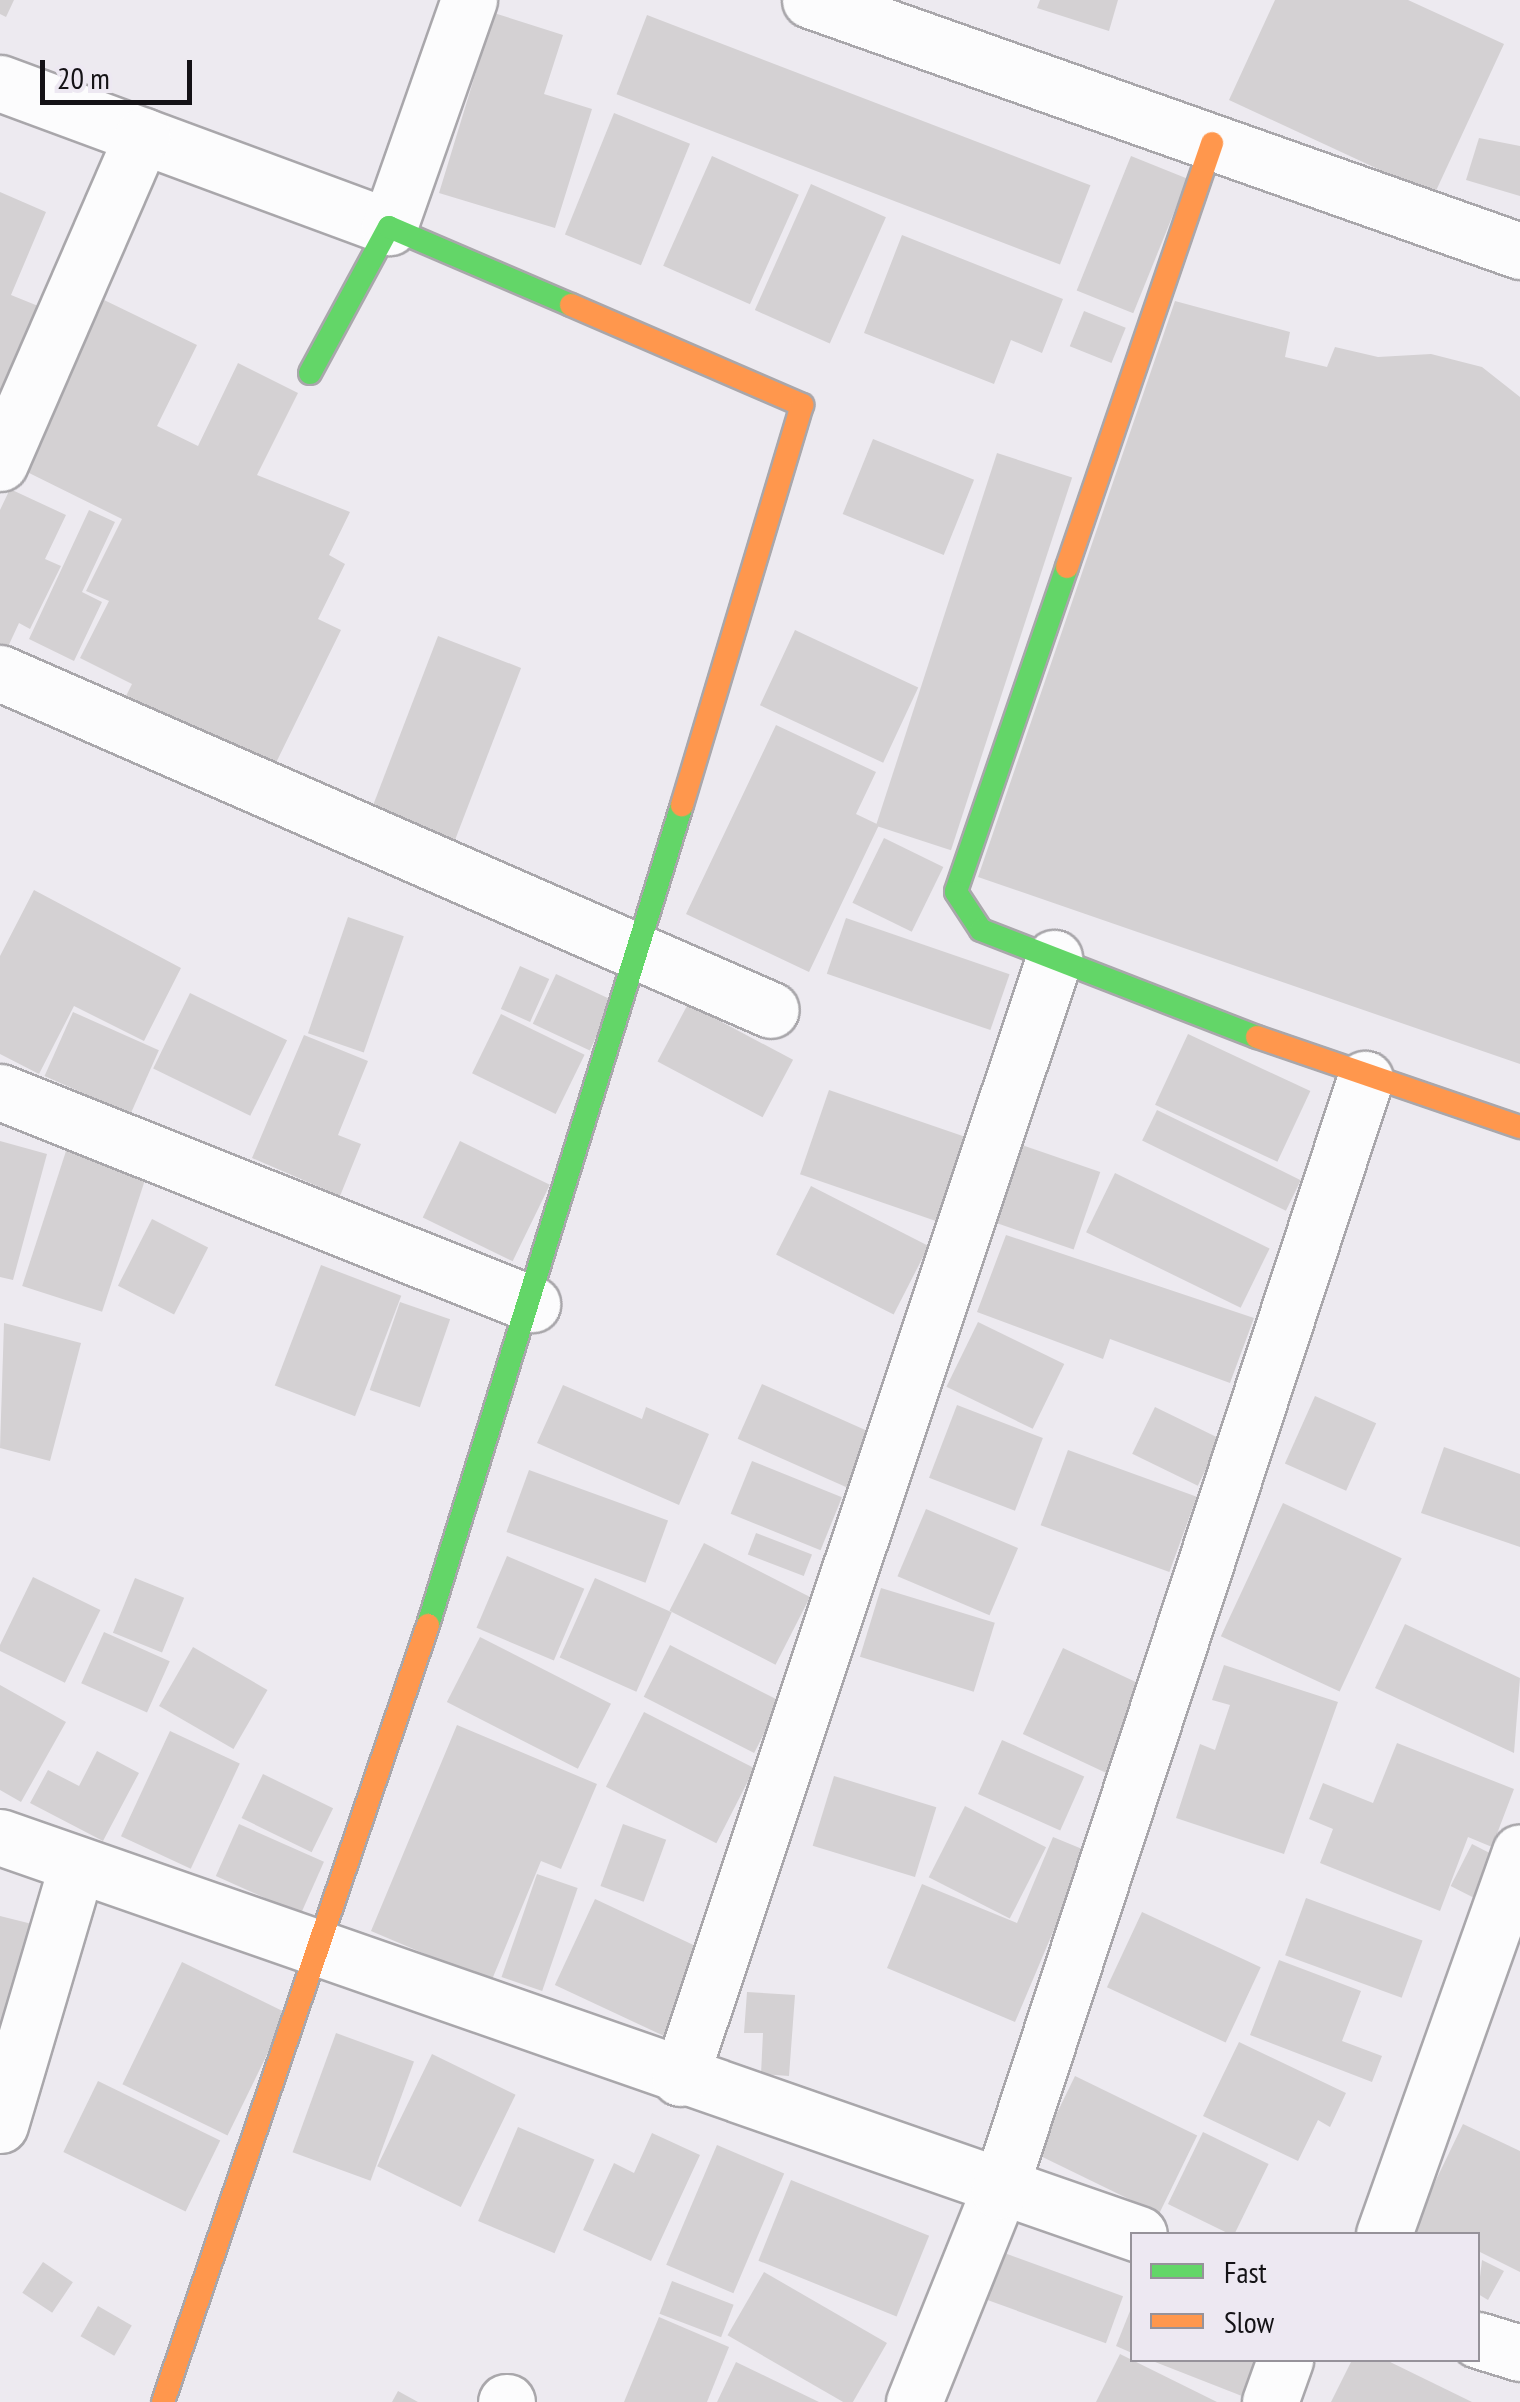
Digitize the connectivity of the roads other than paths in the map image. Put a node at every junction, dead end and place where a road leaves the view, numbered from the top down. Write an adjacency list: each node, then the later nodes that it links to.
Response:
1 (469, 0): 6 (street)
2 (810, 0): 5 (street)
3 (0, 84): 4 (street)
4 (142, 136): 6 (street); 9 (street)
5 (1212, 143): 7 (street); 12 (street)
6 (389, 227): 8 (street); 11 (street)
7 (1520, 251)
8 (310, 373)
9 (0, 464)
10 (0, 673): 11 (street)
11 (636, 958): 13 (street); 17 (street)
12 (1054, 958): 14 (street); 23 (street)
13 (771, 1010)
14 (1365, 1079): 16 (street); 25 (street)
15 (0, 1092): 17 (street)
16 (1520, 1126)
17 (532, 1304): 22 (street)
18 (0, 1837): 20 (street)
19 (1520, 1852): 21 (street)
20 (77, 1865): 22 (street); 24 (street)
21 (1506, 1929): 27 (street)
22 (323, 1952): 23 (street); 31 (street)
23 (680, 2078): 25 (street)
24 (0, 2125)
25 (1000, 2191): 26 (street); 32 (street)
26 (1133, 2232)
27 (1385, 2232)
28 (1480, 2341): 29 (street)
29 (1520, 2353)
30 (1285, 2362): 33 (street)
31 (162, 2402)
32 (914, 2402)
33 (1270, 2402)

